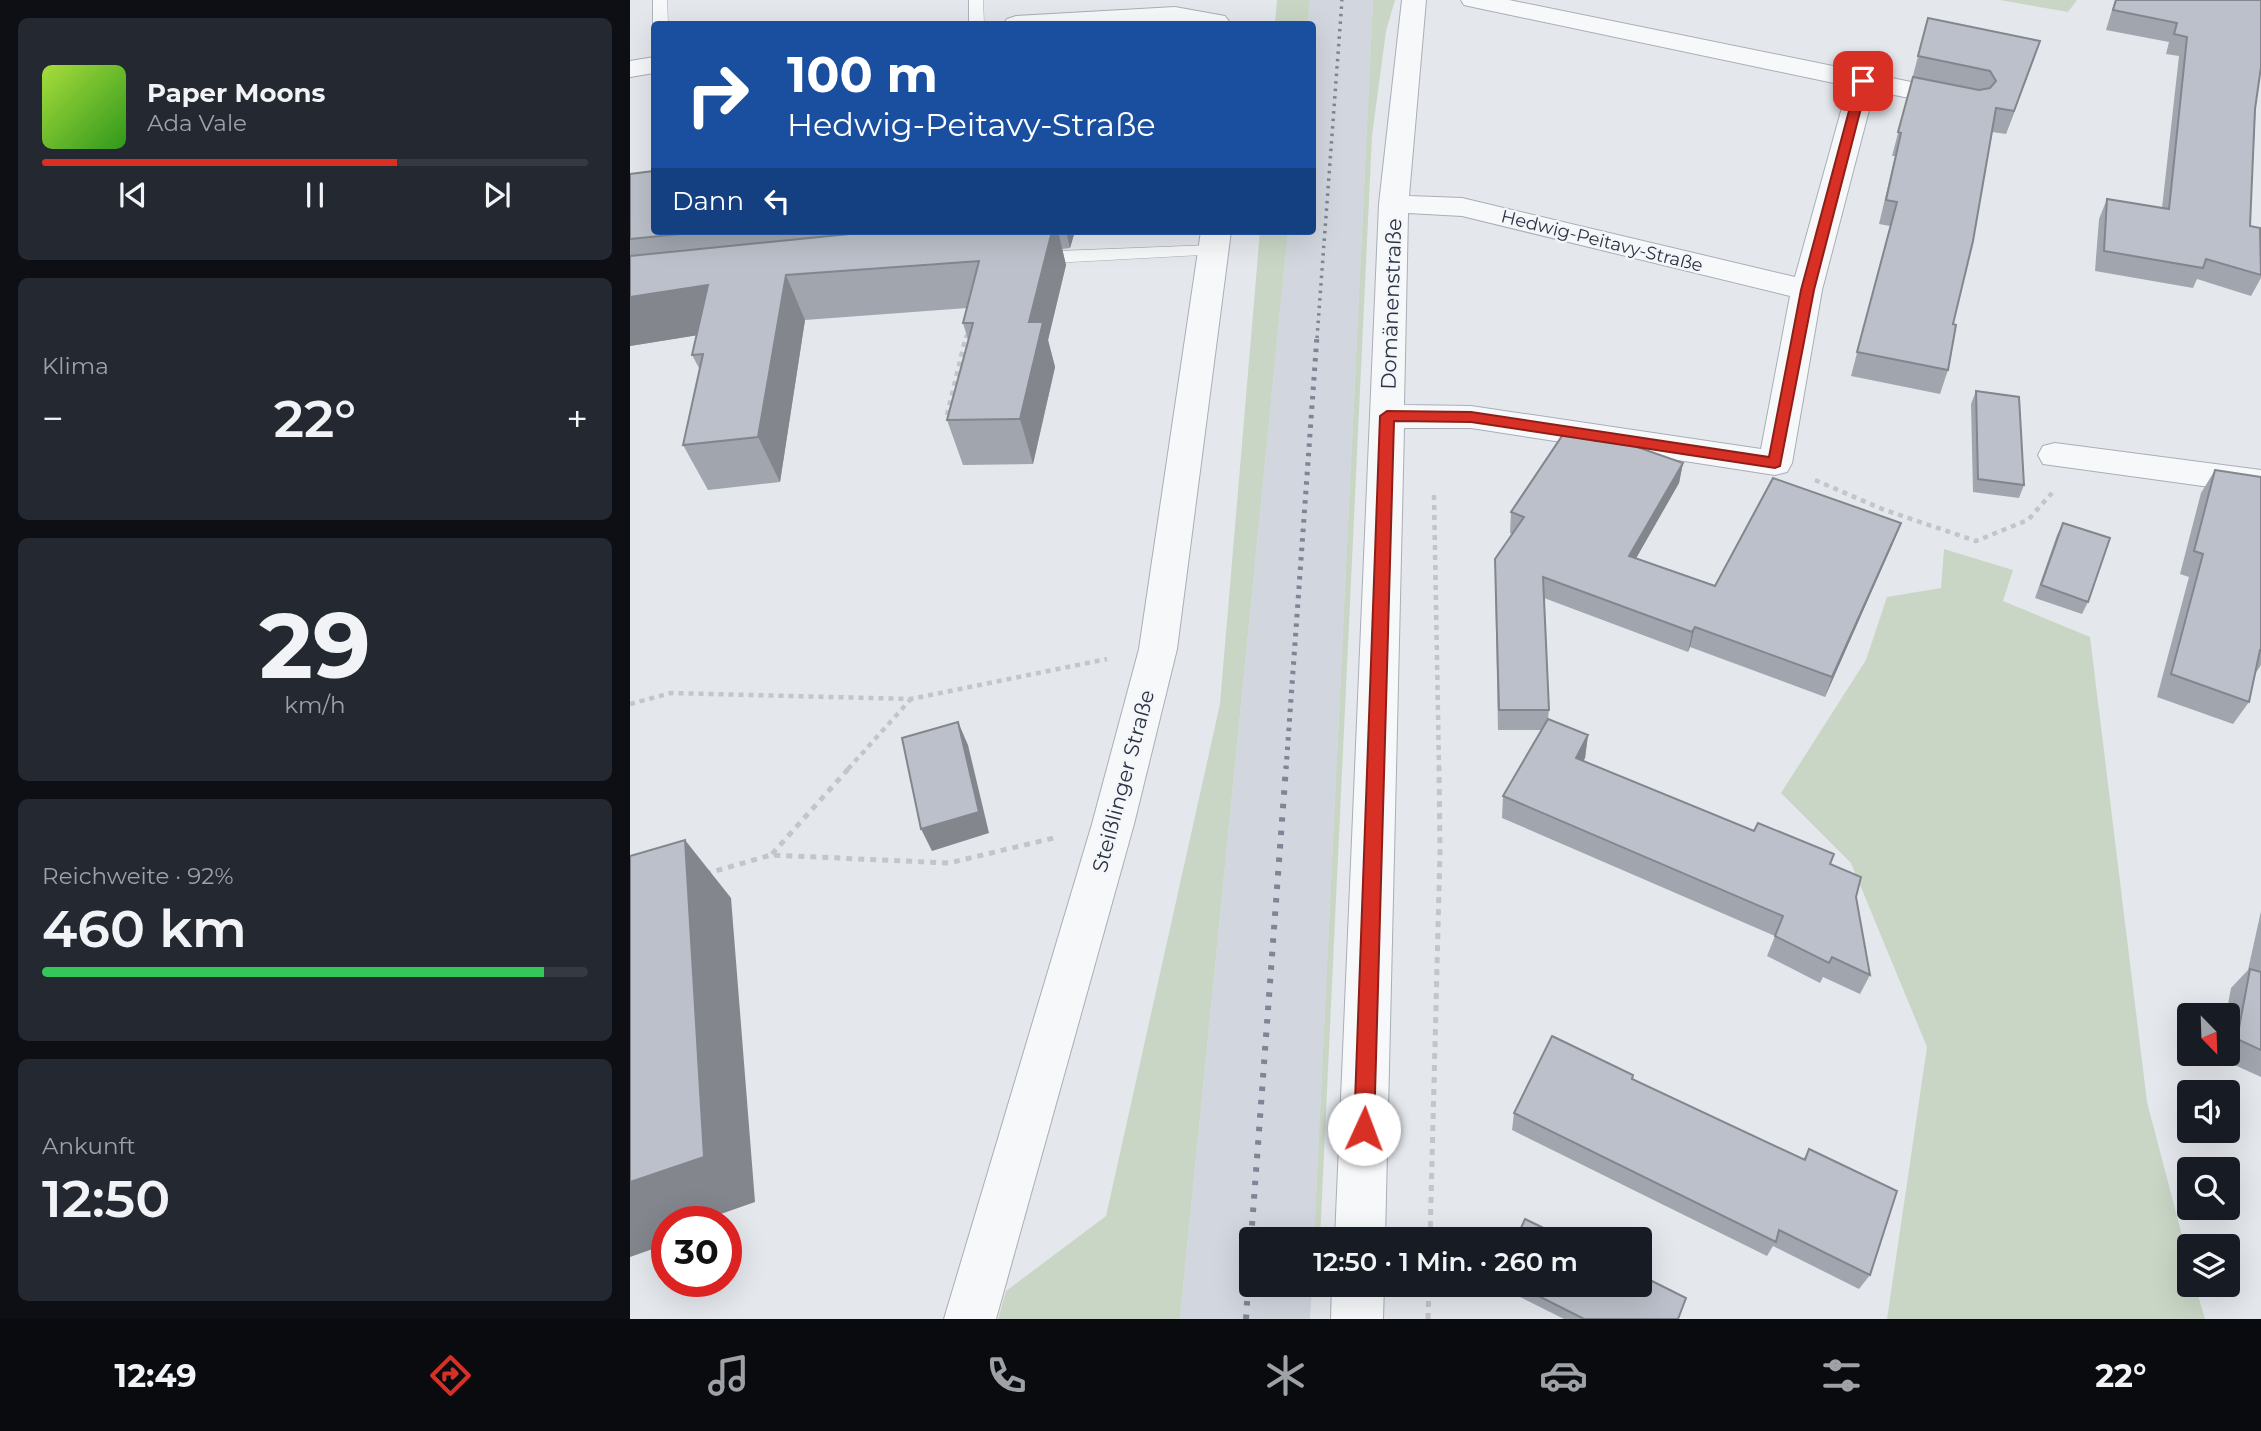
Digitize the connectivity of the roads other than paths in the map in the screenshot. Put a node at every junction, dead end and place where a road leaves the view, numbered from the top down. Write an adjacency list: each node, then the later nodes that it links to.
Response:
1 (660, 0): 5 (lane)
2 (976, 0): 6 (lane)
3 (1415, 0): 13 (street, Domänenstraße)
4 (1473, 0): 11 (street)
5 (661, 21)
6 (977, 21)
7 (1069, 21): 8 (street)
8 (1206, 21)
9 (651, 66): 10 (street)
10 (630, 69)
11 (1863, 81): 12 (street); 16 (street)
12 (1972, 103)
13 (1394, 204): 16 (street, Hedwig-Peitavy-Straße); 17 (street, Domänenstraße)
14 (1215, 241): 15 (lane); 22 (street, Steißlinger Straße)
15 (1012, 259)
16 (1807, 290): 17 (street)
17 (1387, 416): 20 (street, Domänenstraße)
18 (2055, 455): 19 (street)
19 (2261, 482)
20 (1360, 1227)
21 (1358, 1297): 23 (street)
22 (970, 1319)
23 (1357, 1319)

